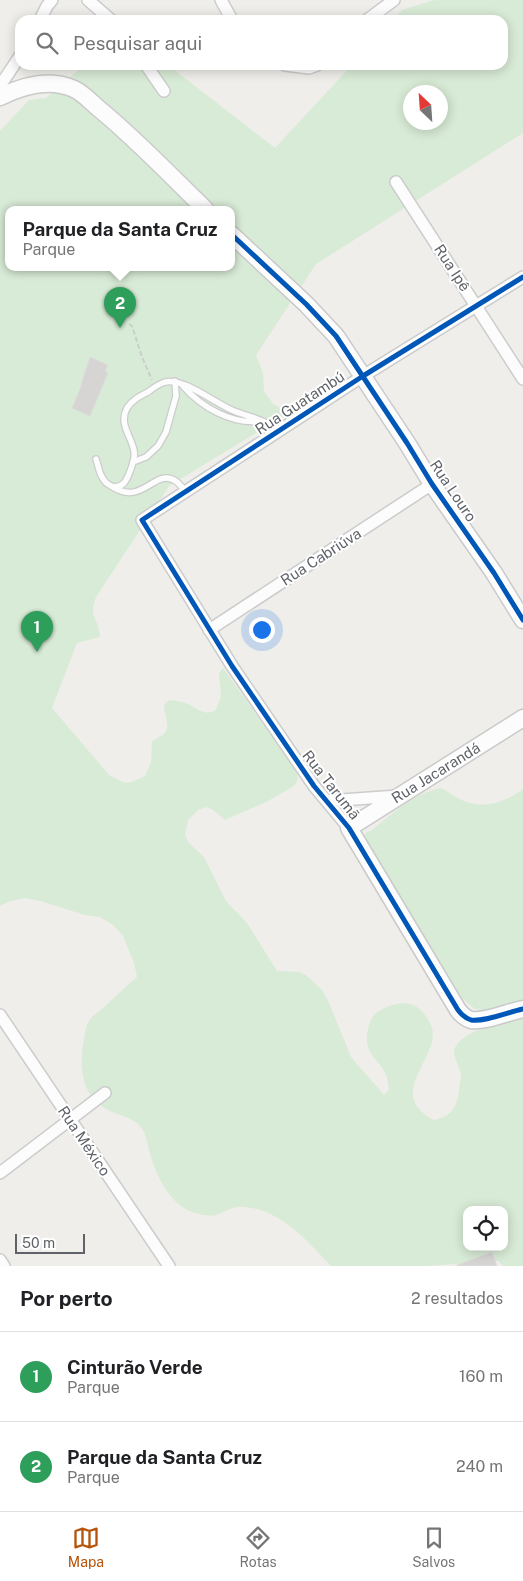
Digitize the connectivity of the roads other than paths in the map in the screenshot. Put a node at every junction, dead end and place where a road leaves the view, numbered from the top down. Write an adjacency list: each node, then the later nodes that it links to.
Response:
1 (52, 0): 5 (street)
2 (88, 0): 6 (street)
3 (221, 0): 7 (street)
4 (394, 0): 8 (street)
5 (42, 15)
6 (105, 15)
7 (229, 15)
8 (374, 15)
9 (15, 64): 11 (street)
10 (149, 70): 12 (street)
11 (0, 86)
12 (164, 91)
13 (0, 97): 15 (street)
14 (396, 182): 18 (street, Rua Ipê)
15 (202, 206)
16 (235, 238): 19 (street, Rua Louro)
17 (523, 277): 18 (street, Rua Guatambú)
18 (476, 307): 19 (street, Rua Guatambú); 20 (street, Rua Ipê)
19 (363, 376): 24 (street, Rua Guatambú); 27 (street, Rua Louro)
20 (523, 379)
21 (175, 381): 22 (lane); 26 (lane); 26 (lane)
22 (181, 384): 23 (lane); 23 (lane)
23 (263, 421): 24 (lane)
24 (278, 432): 29 (street, Rua Guatambú)
25 (96, 459): 28 (lane)
26 (133, 462): 28 (lane)
27 (432, 484): 31 (street, Rua Louro); 32 (street, Rua Cabriúva)
28 (110, 486): 29 (lane)
29 (185, 491): 30 (street, Rua Guatambú)
30 (142, 520): 32 (street, Rua Tarumã)
31 (523, 620)
32 (209, 630): 35 (street, Rua Tarumã)
33 (523, 718): 34 (street, Rua Jacarandá)
34 (400, 796): 35 (street, Rua Tarumã); 36 (street, Rua Jacarandá)
35 (327, 801): 36 (street, Rua Tarumã)
36 (349, 828): 37 (street, Rua Tarumã)
37 (523, 1009)
38 (0, 1015): 40 (street, Rua México)
39 (105, 1093): 40 (street)
40 (70, 1121): 41 (street); 44 (street, Rua México)
41 (0, 1173)
42 (0, 1260): 43 (street)
43 (4, 1266)
44 (169, 1266)

